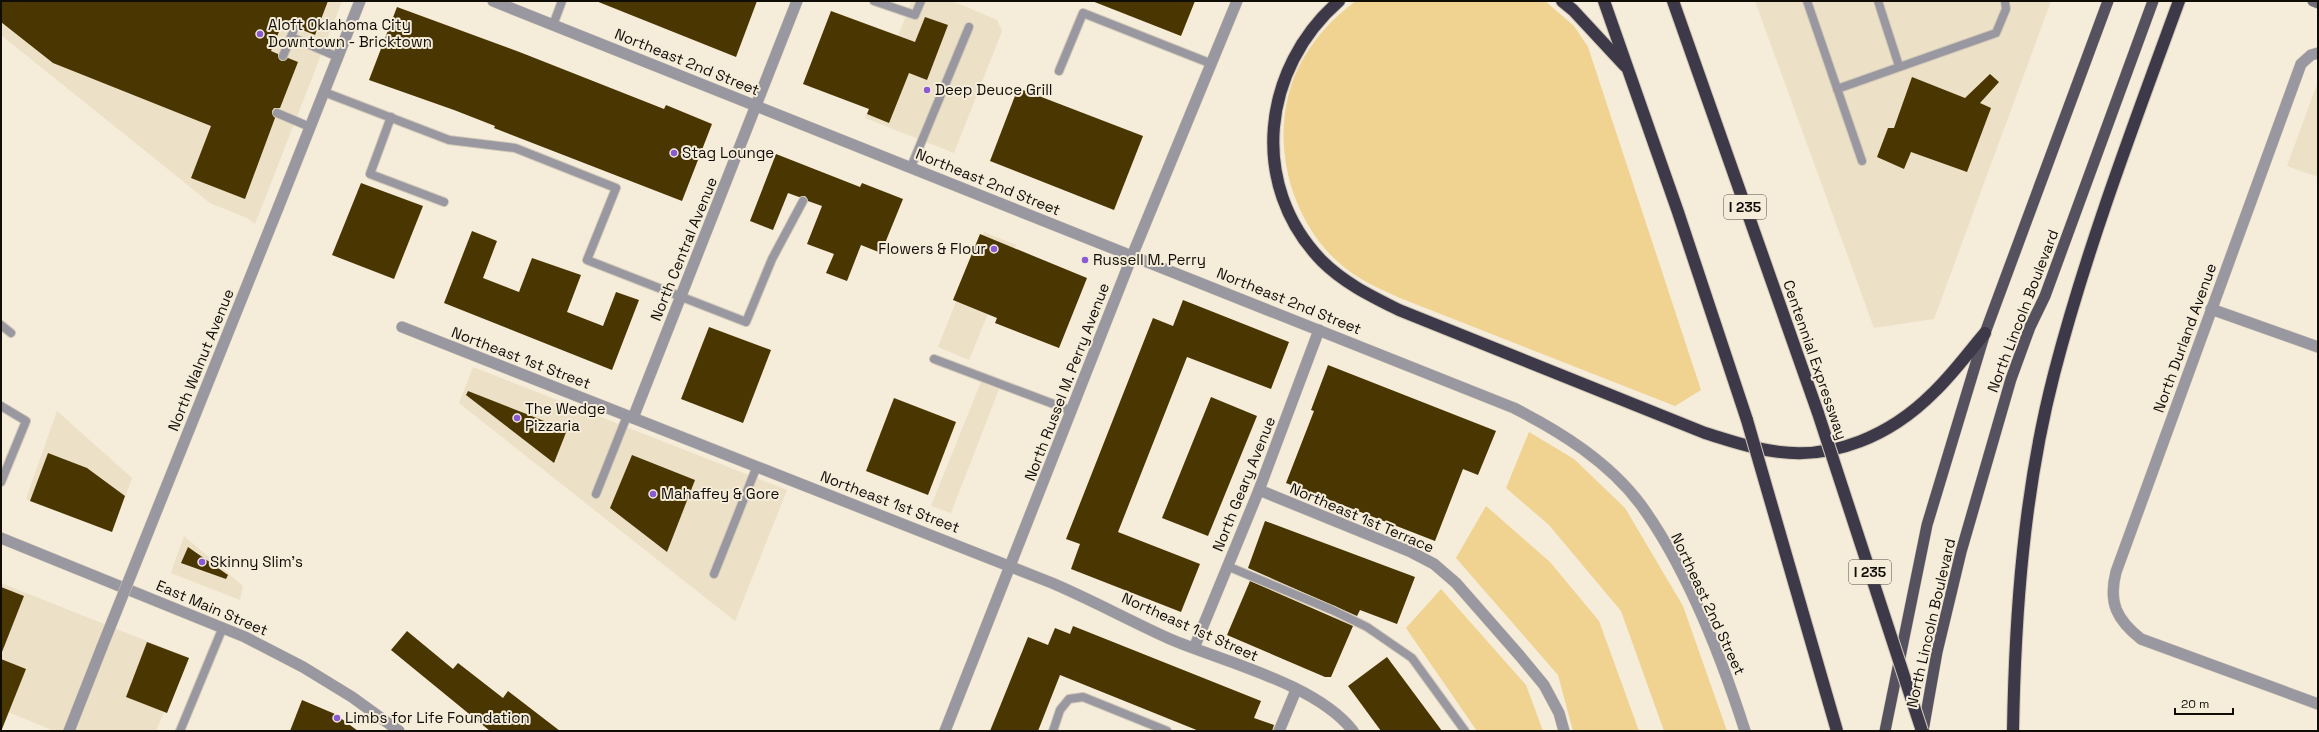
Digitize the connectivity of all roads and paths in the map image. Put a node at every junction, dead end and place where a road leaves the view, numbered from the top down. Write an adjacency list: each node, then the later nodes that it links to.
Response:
1 (360, 1): 26 (street, North Walnut Avenue)
2 (493, 1): 20 (street, Northeast 2nd Street)
3 (562, 1): 20 (lane)
4 (797, 1): 33 (street, North Central Avenue)
5 (874, 1): 6 (lane)
6 (921, 1)
7 (1237, 1): 27 (street, North Russel M. Perry Avenue)
8 (1339, 1): 48 (highway)
9 (1562, 1): 29 (highway)
10 (1604, 1): 29 (highway)
11 (1673, 1): 79 (highway, Centennial Expressway / I 235, bridge)
12 (1807, 1): 31 (lane)
13 (1878, 1): 28 (lane)
14 (2005, 1): 28 (lane)
15 (2108, 1): 48 (main road, North Lincoln Boulevard)
16 (2153, 1): 79 (main road, North Lincoln Boulevard)
17 (2179, 1): 80 (highway)
18 (2313, 1): 19 (main road)
19 (2318, 3)
20 (553, 25): 33 (street, Northeast 2nd Street)
21 (295, 27): 23 (lane)
22 (969, 28): 38 (lane)
23 (291, 37): 25 (lane); 26 (lane)
24 (2318, 53): 43 (street, North Durland Avenue)
25 (283, 56)
26 (338, 57): 32 (street, North Walnut Avenue)
27 (1212, 64): 30 (lane); 41 (street, North Russel M. Perry Avenue)
28 (1899, 66): 31 (lane)
29 (1628, 70): 77 (highway, bridge)
30 (1059, 71)
31 (1837, 89): 37 (lane)
32 (324, 92): 35 (lane); 36 (street, North Walnut Avenue)
33 (757, 105): 38 (street, Northeast 2nd Street); 42 (street, North Central Avenue)
34 (277, 113): 36 (lane)
35 (391, 117): 39 (lane); 42 (lane)
36 (310, 127): 66 (street, North Walnut Avenue, bridge)
37 (1862, 162)
38 (910, 167): 41 (street, Northeast 2nd Street)
39 (444, 202)
40 (803, 202): 42 (lane)
41 (1132, 256): 46 (street, Northeast 2nd Street); 52 (street, North Russel M. Perry Avenue)
42 (680, 296): 53 (street, North Central Avenue)
43 (2211, 309): 49 (street); 65 (street, North Durland Avenue)
44 (1, 325): 47 (lane)
45 (402, 327): 53 (street, Northeast 1st Street)
46 (1320, 330): 56 (street, North Geary Avenue); 76 (street, Northeast 2nd Street)
47 (11, 333)
48 (1985, 333): 78 (main road, North Lincoln Boulevard)
49 (2318, 347)
50 (934, 359): 52 (lane)
51 (1, 406): 55 (lane)
52 (1072, 411): 59 (street, North Russel M. Perry Avenue)
53 (630, 417): 54 (street, Northeast 1st Street); 57 (lane)
54 (757, 466): 59 (street, Northeast 1st Street); 61 (lane)
55 (1, 482)
56 (1259, 490): 60 (street, North Geary Avenue); 75 (street, Northeast 1st Terrace)
57 (596, 494)
58 (1, 538): 62 (street, East Main Street)
59 (1011, 566): 63 (street, Northeast 1st Street); 69 (street, North Russel M. Perry Avenue)
60 (1227, 566): 63 (street, North Geary Avenue); 74 (lane)
61 (714, 574)
62 (222, 627): 67 (lane); 68 (street, East Main Street)
63 (1194, 648): 64 (street, Northeast 1st Street)
64 (1296, 690): 72 (street); 73 (street, Northeast 1st Street)
65 (2318, 704)
66 (69, 731)
67 (180, 731)
68 (399, 731)
69 (946, 731)
70 (1053, 731): 71 (lane)
71 (1167, 731)
72 (1279, 731)
73 (1353, 731)
74 (1465, 731)
75 (1564, 731)
76 (1745, 731)
77 (1837, 731)
78 (1886, 731)
79 (1922, 731)
80 (2013, 731)

